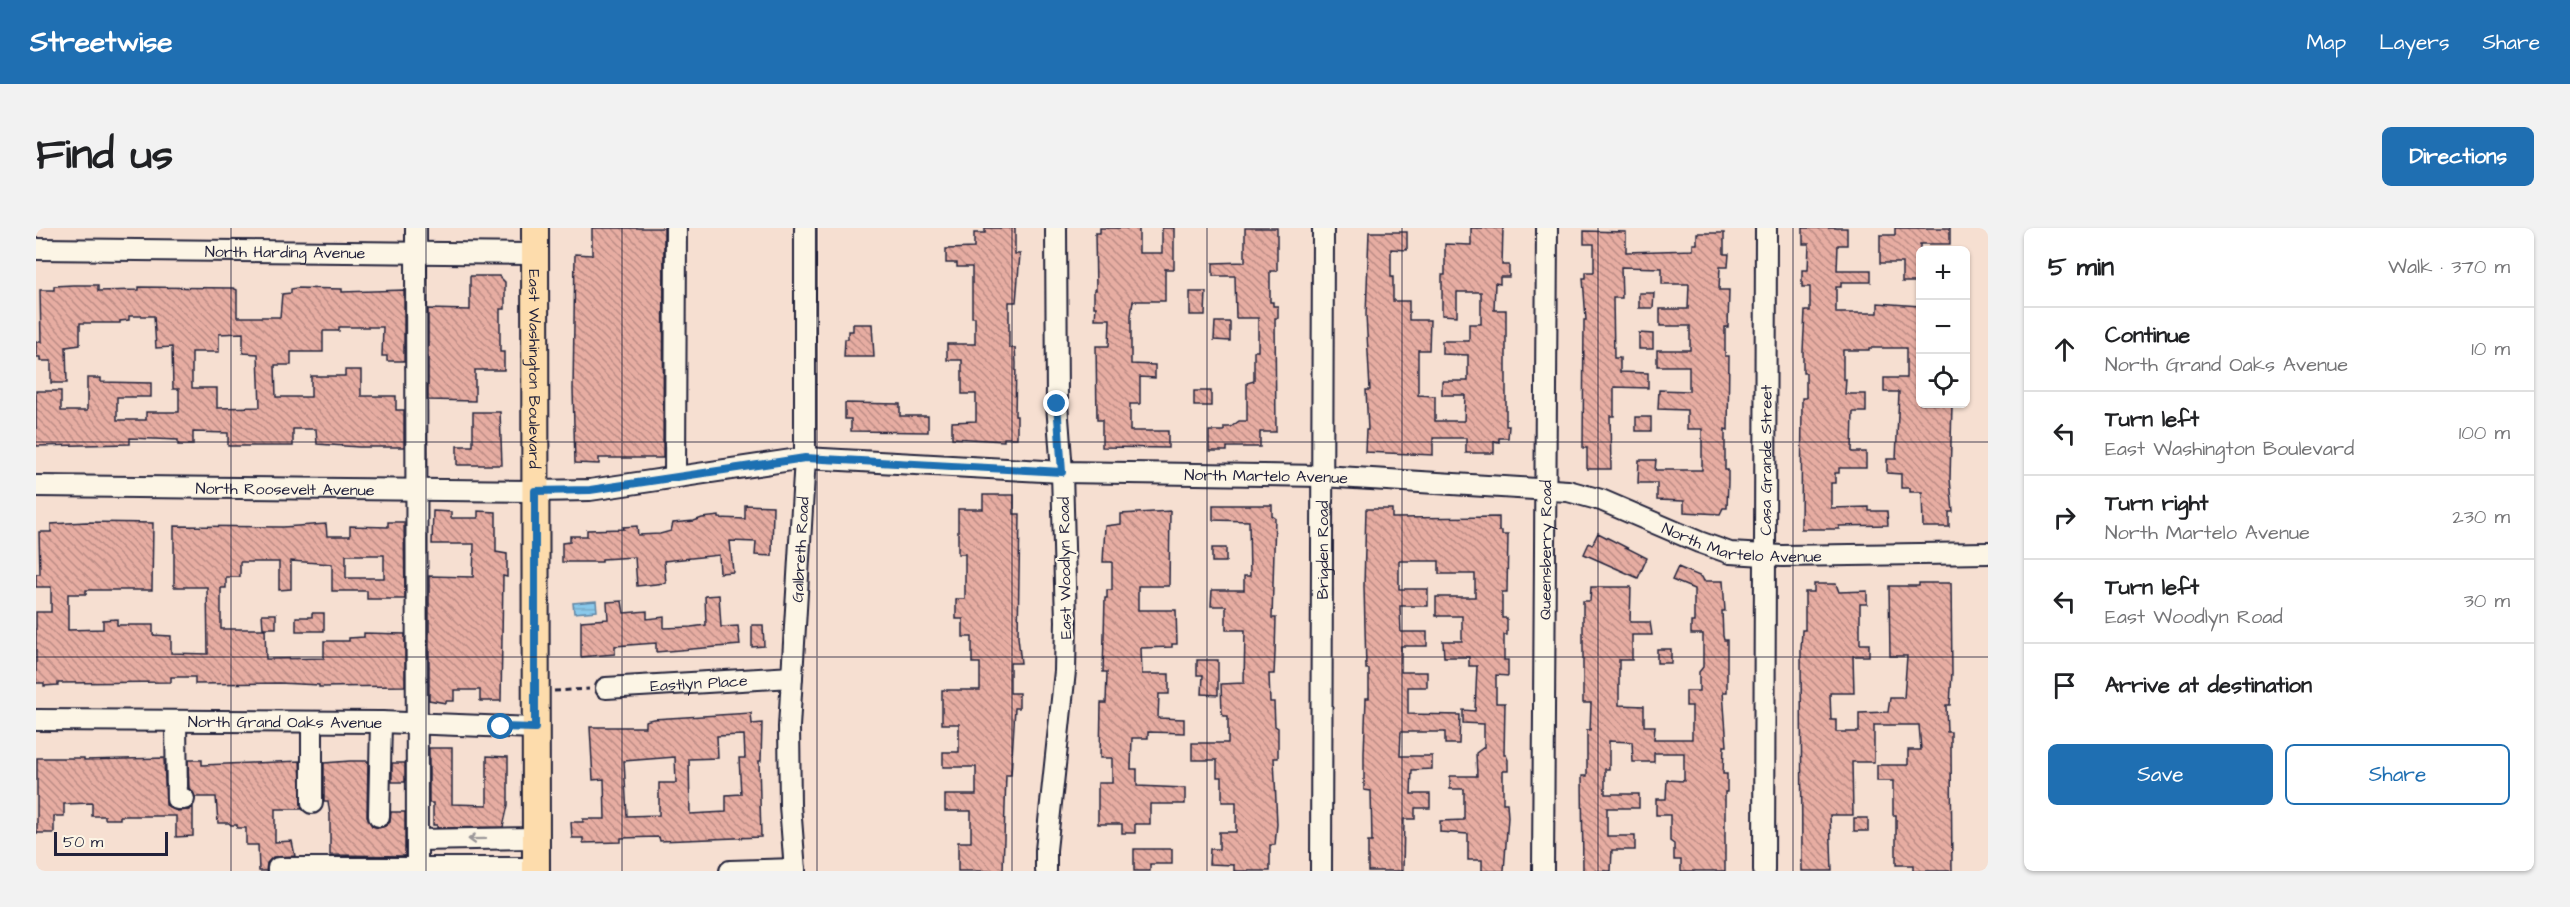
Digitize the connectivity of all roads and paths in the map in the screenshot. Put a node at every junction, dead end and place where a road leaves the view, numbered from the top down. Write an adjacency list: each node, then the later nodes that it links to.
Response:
1 (416, 228): 10 (street)
2 (535, 228): 11 (main road, East Washington Boulevard)
3 (676, 228): 15 (street)
4 (805, 228): 12 (street, Galbreth Road)
5 (1056, 228): 13 (street, East Woodlyn Road)
6 (1323, 228): 14 (street, Brigden Road)
7 (1547, 228): 18 (street, Queensberry Road)
8 (1766, 228): 21 (street, Casa Grande Street)
9 (36, 249): 10 (street, North Harding Avenue)
10 (416, 254): 11 (street, North Harding Avenue); 17 (street)
11 (535, 254): 19 (main road, East Washington Boulevard)
12 (805, 458): 13 (street, North Martelo Avenue); 15 (street, North Martelo Avenue); 22 (street, Galbreth Road)
13 (1062, 472): 14 (street, North Martelo Avenue); 41 (street, East Woodlyn Road)
14 (1322, 476): 18 (street, North Martelo Avenue); 42 (street, Brigden Road)
15 (675, 477): 19 (street, North Martelo Avenue)
16 (36, 486): 17 (street, North Roosevelt Avenue)
17 (417, 490): 19 (street, North Roosevelt Avenue); 29 (street)
18 (1546, 490): 21 (street, North Martelo Avenue); 43 (street, Queensberry Road)
19 (535, 491): 24 (main road, East Washington Boulevard)
20 (1988, 553): 21 (street, North Martelo Avenue)
21 (1765, 554): 44 (street, Casa Grande Street)
22 (792, 677): 23 (street, Eastlyn Place); 38 (street, Galbreth Road)
23 (606, 688): 24 (path)
24 (535, 692): 30 (main road, East Washington Boulevard)
25 (36, 720): 26 (street, North Grand Oaks Avenue)
26 (176, 722): 27 (street, North Grand Oaks Avenue); 31 (street)
27 (312, 722): 28 (street, North Grand Oaks Avenue); 32 (street)
28 (381, 722): 29 (street, North Grand Oaks Avenue); 33 (street)
29 (416, 725): 30 (street, North Grand Oaks Avenue); 35 (street)
30 (535, 728): 34 (main road, East Washington Boulevard)
31 (184, 799)
32 (312, 803)
33 (379, 816)
34 (536, 838): 35 (street, one-way to 35); 37 (main road, East Washington Boulevard)
35 (417, 840): 36 (street)
36 (417, 867): 37 (street); 39 (street)
37 (536, 870)
38 (795, 870): 40 (street)
39 (278, 871)
40 (730, 871)
41 (1046, 871)
42 (1321, 871)
43 (1543, 871)
44 (1764, 871)

